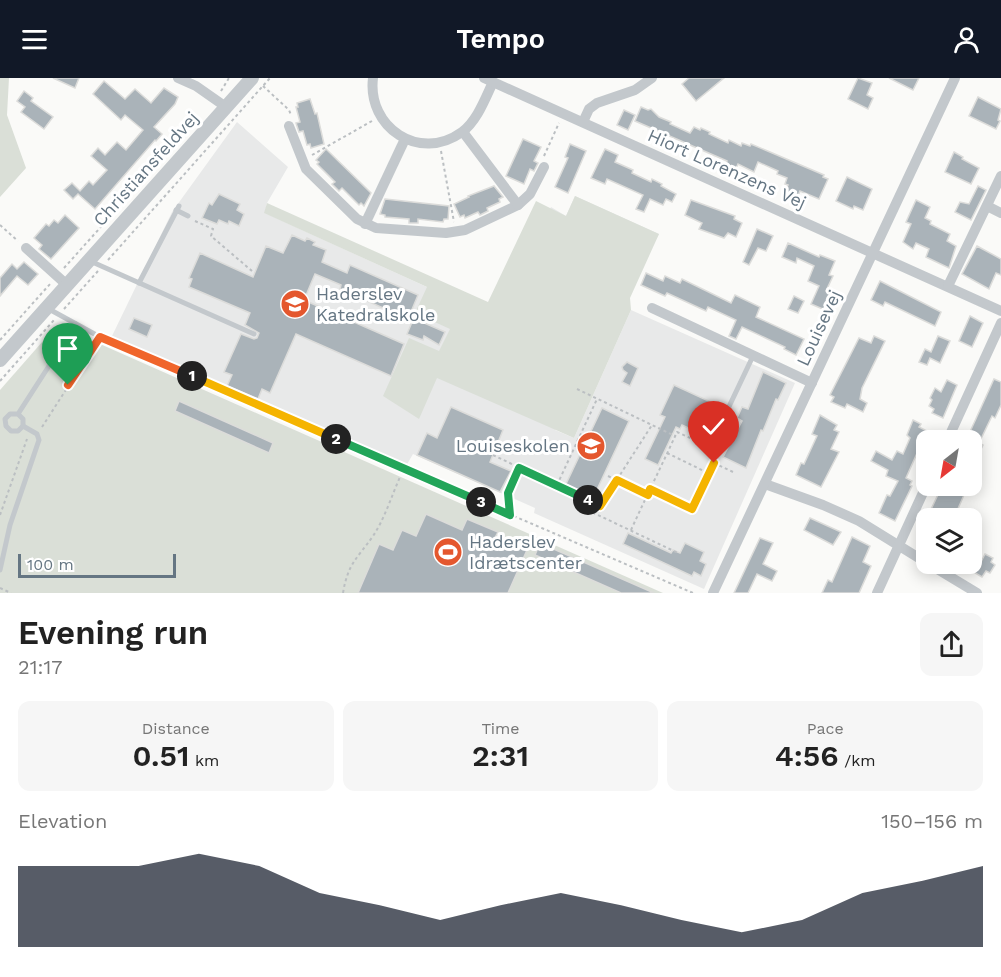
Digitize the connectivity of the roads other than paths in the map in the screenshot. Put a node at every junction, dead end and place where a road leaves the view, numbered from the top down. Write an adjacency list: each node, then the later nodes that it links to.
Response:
1 (178, 78): 7 (street)
2 (373, 78): 11 (street)
3 (652, 78): 8 (street)
4 (955, 78): 20 (street, Louisevej)
5 (488, 79): 8 (street, Hiort Lorenzens Vej); 10 (street, Hiort Lorenzens Vej)
6 (258, 82): 7 (street, Christiansfeldvej)
7 (221, 103): 21 (street, Christiansfeldvej)
8 (583, 122): 20 (street, Hiort Lorenzens Vej)
9 (289, 126): 18 (street)
10 (463, 132): 11 (street); 14 (street)
11 (405, 139): 18 (street)
12 (544, 168): 14 (street)
13 (1001, 176): 15 (street)
14 (518, 206): 18 (street)
15 (987, 206): 16 (street); 24 (street)
16 (1001, 213)
17 (188, 216): 22 (lane)
18 (365, 224)
19 (26, 248): 23 (street)
20 (872, 253): 24 (street, Hiort Lorenzens Vej); 33 (street, Louisevej)
21 (89, 260): 22 (lane); 23 (street, Christiansfeldvej)
22 (139, 283): 30 (lane)
23 (67, 285): 26 (street, Christiansfeldvej)
24 (948, 286): 27 (street, Hiort Lorenzens Vej)
25 (651, 308): 31 (street)
26 (53, 311): 29 (lane); 32 (street, Christiansfeldvej)
27 (1001, 311)
28 (1001, 322): 37 (street)
29 (76, 324): 34 (lane); 39 (lane)
30 (254, 334)
31 (753, 356): 33 (street); 38 (lane)
32 (0, 360)
33 (812, 383): 40 (street, Louisevej)
34 (18, 414): 35 (lane); 36 (lane)
35 (3, 418): 36 (lane)
36 (23, 426): 44 (lane)
37 (952, 430)
38 (716, 434)
39 (403, 469)
40 (765, 484): 42 (street); 46 (street, Louisevej)
41 (921, 496): 42 (street)
42 (899, 545): 43 (street); 47 (street)
43 (916, 556)
44 (0, 570)
45 (946, 574): 48 (street)
46 (713, 593)
47 (877, 593)
48 (977, 593)

